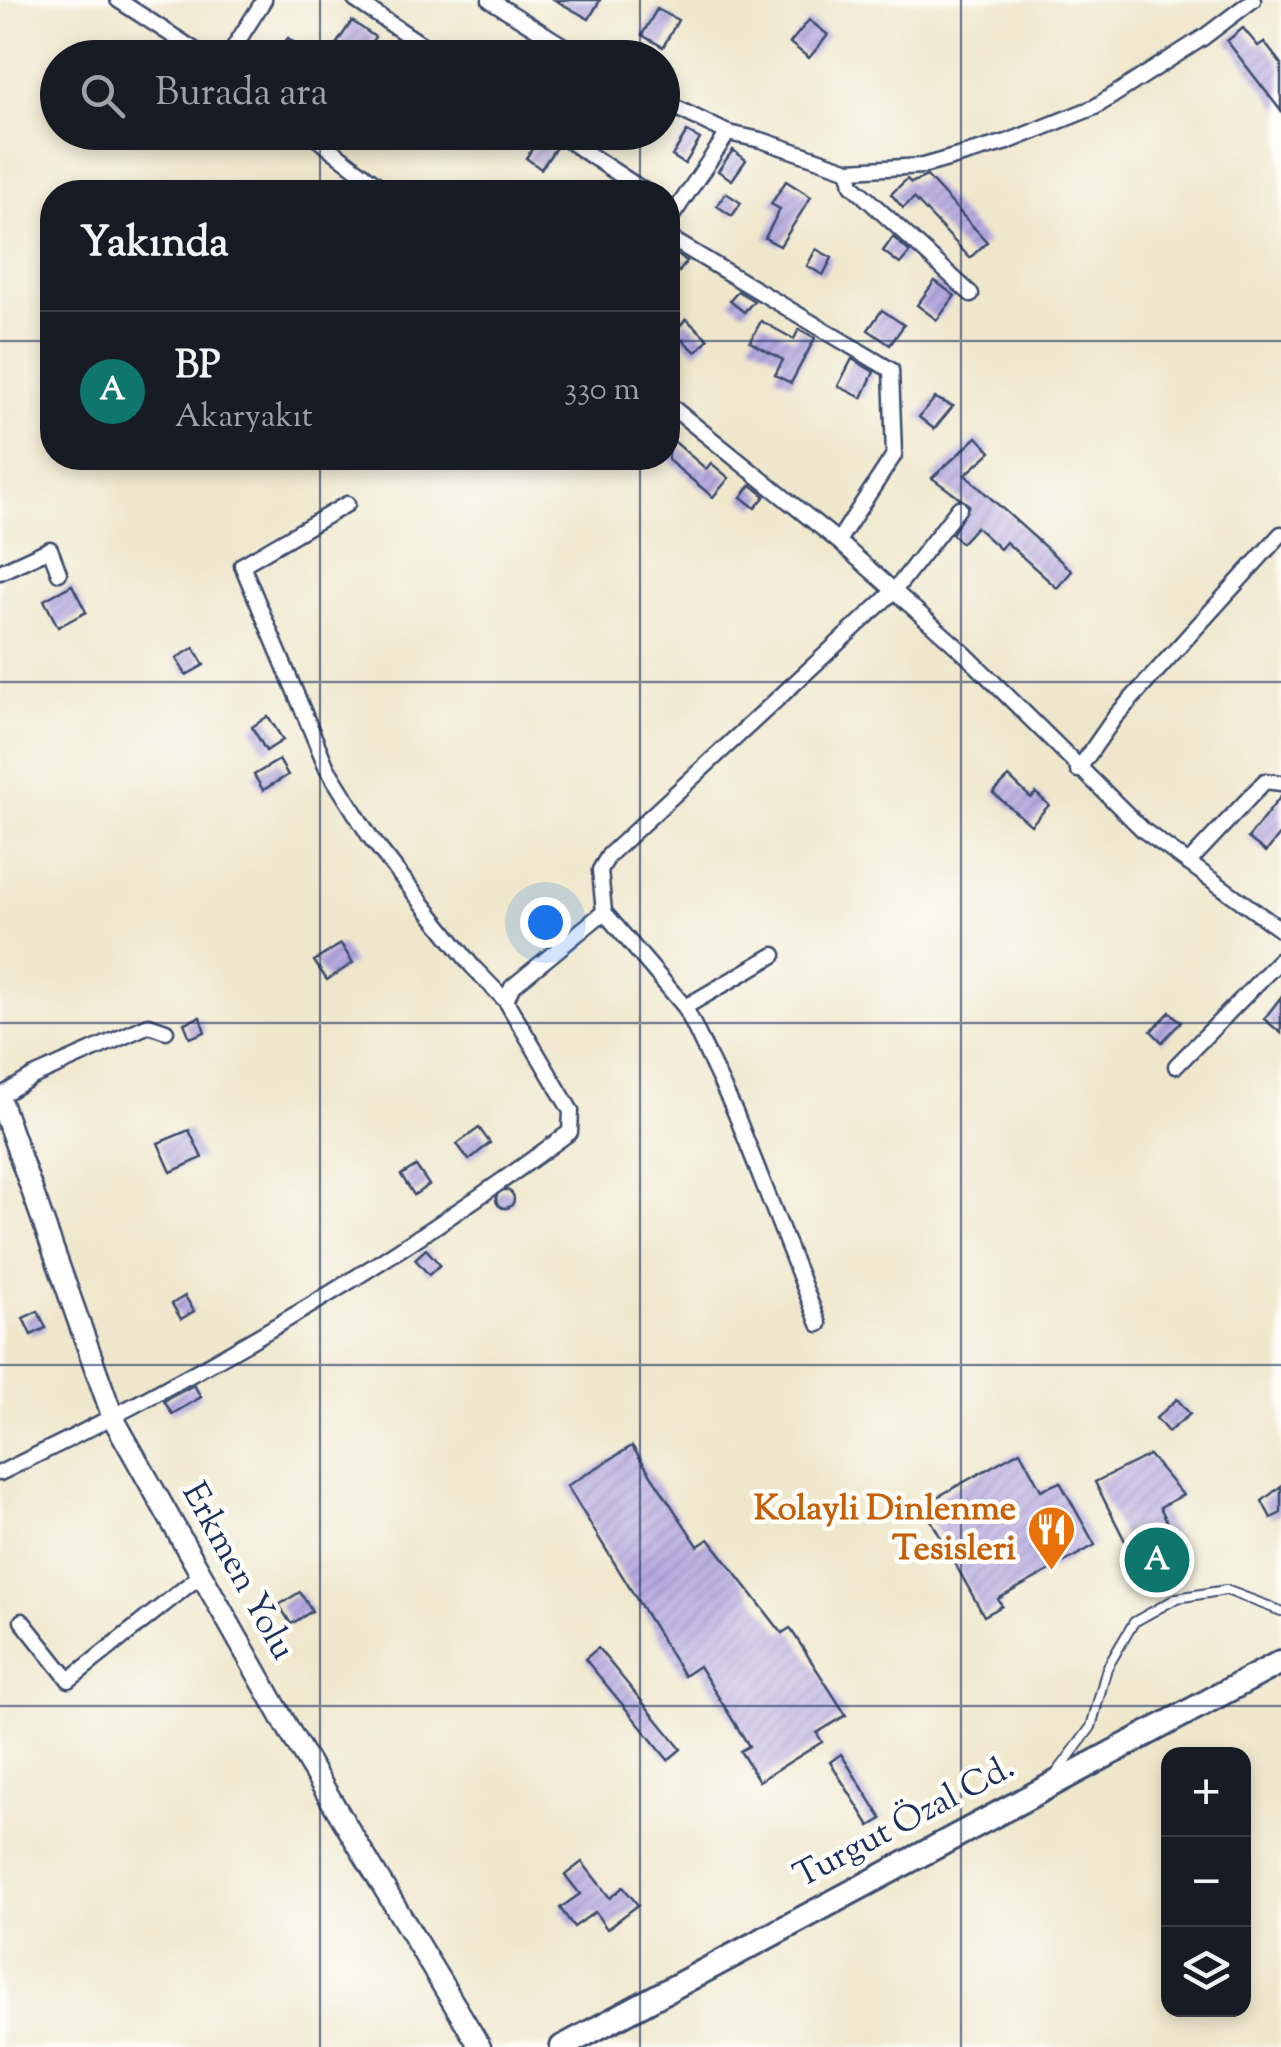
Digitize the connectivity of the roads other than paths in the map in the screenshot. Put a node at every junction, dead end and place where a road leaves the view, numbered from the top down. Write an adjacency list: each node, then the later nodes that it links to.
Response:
1 (118, 0): 6 (street)
2 (264, 0): 7 (street)
3 (355, 0): 8 (street)
4 (490, 0): 9 (street)
5 (1253, 0): 14 (street)
6 (179, 40)
7 (238, 40)
8 (415, 40)
9 (554, 40)
10 (680, 110): 11 (street)
11 (728, 133): 14 (street); 17 (street)
12 (332, 150): 15 (street)
13 (582, 150): 16 (street)
14 (849, 170): 19 (street)
15 (371, 180)
16 (628, 180)
17 (680, 200)
18 (680, 243): 24 (street)
19 (971, 294)
20 (680, 414): 24 (street)
21 (348, 504): 35 (street)
22 (959, 508): 27 (street)
23 (1281, 534): 28 (street)
24 (838, 541): 27 (street)
25 (0, 572): 26 (street)
26 (59, 574)
27 (894, 591): 28 (street); 31 (street)
28 (1078, 770): 30 (street)
29 (1281, 783): 30 (street)
30 (1188, 864): 32 (street)
31 (604, 912): 35 (street); 36 (street)
32 (1281, 930)
33 (774, 954): 36 (street)
34 (1281, 959): 38 (street)
35 (506, 1001): 41 (street)
36 (684, 1007): 40 (street)
37 (166, 1031): 39 (street)
38 (1176, 1066)
39 (0, 1098): 41 (street, Erkmen Yolu)
40 (819, 1324)
41 (113, 1418): 42 (street); 43 (street, Erkmen Yolu)
42 (0, 1472)
43 (201, 1574): 45 (street); 48 (street, Erkmen Yolu)
44 (1281, 1611): 47 (lane)
45 (22, 1621)
46 (1281, 1662): 47 (main road, Turgut Özal Cd.)
47 (1042, 1790): 49 (main road, Turgut Özal Cd.)
48 (480, 2047)
49 (562, 2047)

